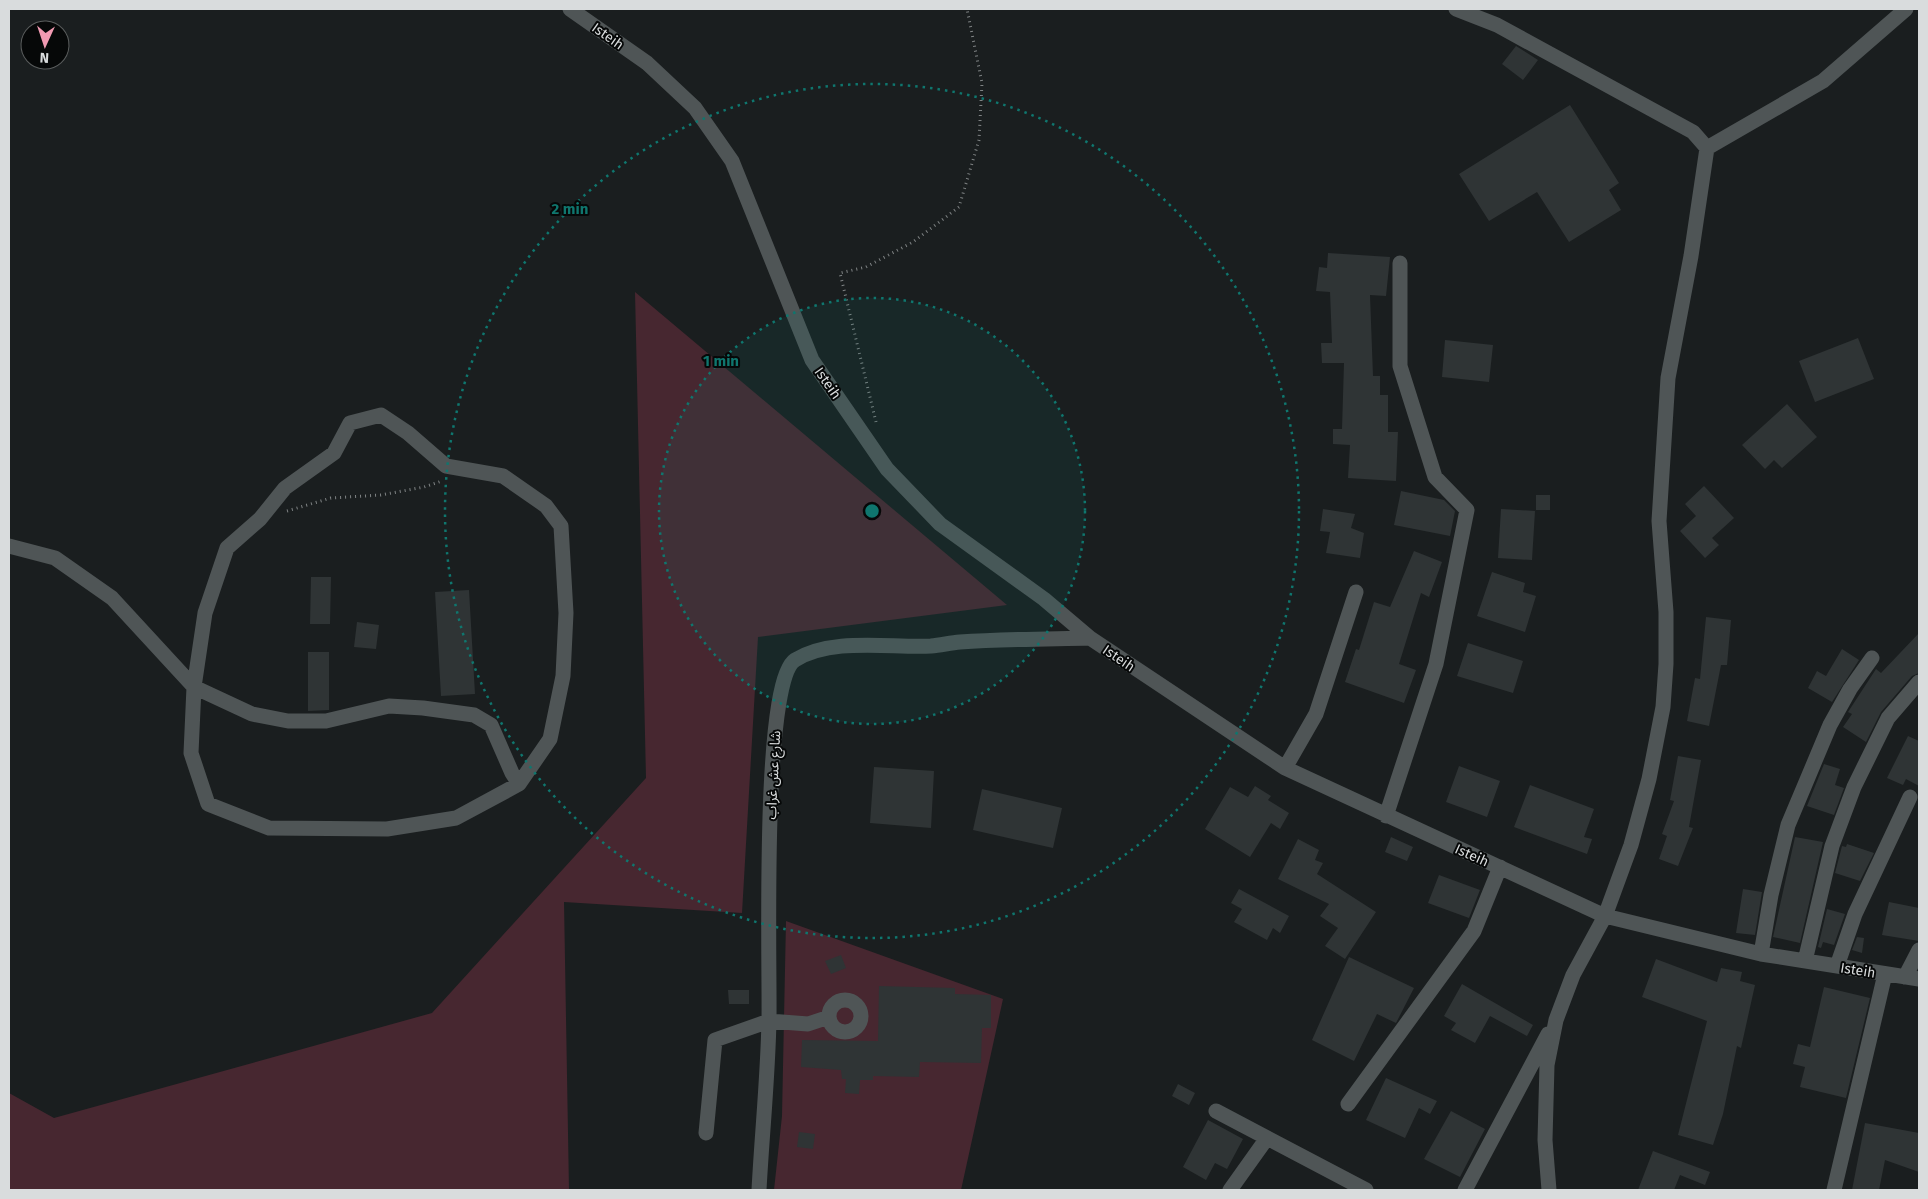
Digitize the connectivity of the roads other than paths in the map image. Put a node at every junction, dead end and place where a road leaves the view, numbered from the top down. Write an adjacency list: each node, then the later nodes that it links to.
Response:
1 (570, 9): 8 (street, Isteih)
2 (1456, 9): 4 (street)
3 (1906, 9): 4 (street)
4 (1707, 148): 17 (street)
5 (1400, 264): 15 (street)
6 (9, 546): 11 (street)
7 (1356, 592): 12 (street)
8 (1090, 638): 12 (street, Isteih); 26 (street, شارع عش غراب)
9 (1872, 658): 19 (street)
10 (1919, 682): 20 (street)
11 (194, 687): 13 (street); 13 (street); 13 (street)
12 (1284, 768): 15 (street, Isteih)
13 (519, 784)
14 (1910, 797): 21 (street)
15 (1386, 816): 16 (street, Isteih)
16 (1500, 867): 17 (street, Isteih); 27 (street)
17 (1605, 916): 19 (street, Isteih); 25 (street)
18 (1919, 950): 23 (street)
19 (1761, 954): 20 (street, Isteih)
20 (1804, 961): 21 (street, Isteih)
21 (1837, 966): 22 (street, Isteih)
22 (1885, 974): 23 (street, Isteih); 36 (street)
23 (1912, 978)
24 (829, 1017): 26 (street)
25 (1556, 1020): 34 (street); 35 (street)
26 (769, 1021): 29 (street); 31 (street, شارع عش غراب)
27 (1348, 1104)
28 (1216, 1111): 30 (street)
29 (706, 1133)
30 (1267, 1138): 32 (street); 33 (street)
31 (760, 1190)
32 (1230, 1190)
33 (1366, 1190)
34 (1466, 1190)
35 (1549, 1190)
36 (1834, 1190)

